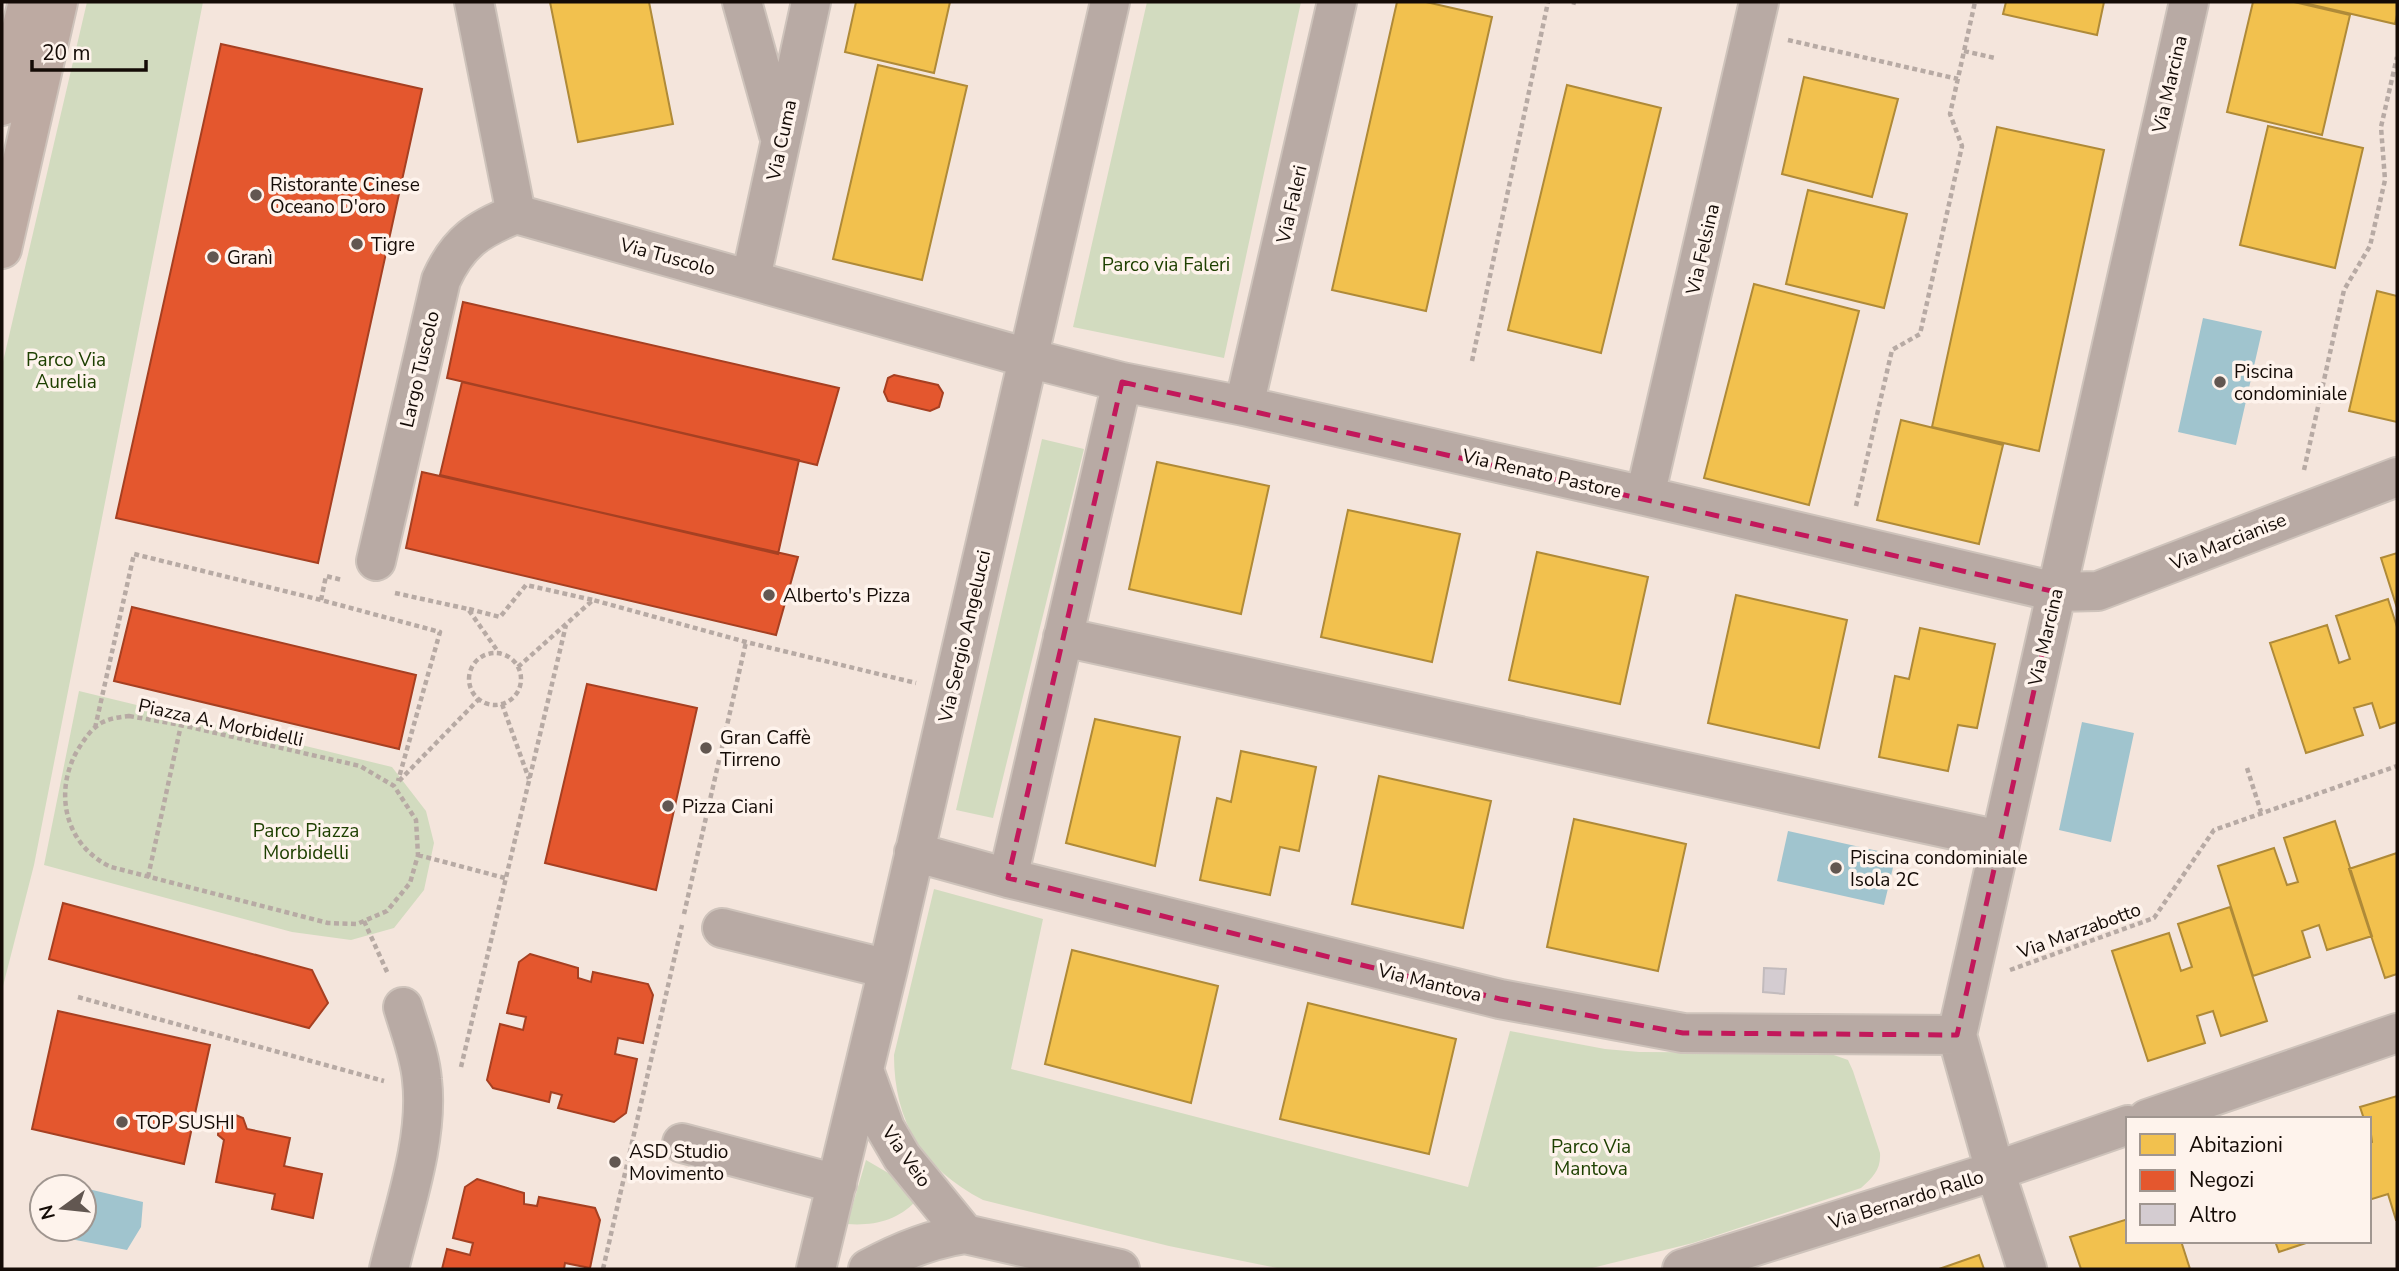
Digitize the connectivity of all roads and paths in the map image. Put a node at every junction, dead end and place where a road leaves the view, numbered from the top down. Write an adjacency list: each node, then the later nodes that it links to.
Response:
1 (28, 2): 16 (main road)
2 (58, 2): 19 (main road)
3 (474, 2): 18 (street)
4 (742, 2): 17 (street)
5 (811, 2): 17 (street, Via Cuma)
6 (1110, 2): 21 (street, Via Sergio Angelucci)
7 (1337, 2): 24 (street, Via Faleri)
8 (1548, 2): 22 (path)
9 (1975, 2): 12 (path)
10 (2189, 2): 30 (street, Via Marcina)
11 (1756, 17): 15 (path); 26 (street, Via Felsina)
12 (1964, 51): 14 (path); 15 (path)
13 (2397, 57): 27 (path)
14 (1995, 58)
15 (1958, 79): 28 (path)
16 (2, 106)
17 (781, 141): 20 (street, Via Cuma)
18 (516, 214): 20 (street, Via Tuscolo); 29 (street, Largo Tuscolo)
19 (2, 249)
20 (751, 278): 21 (street, Via Tuscolo)
21 (1028, 358): 23 (street, Via Renato Pastore); 39 (street, Via Sergio Angelucci)
22 (1472, 360)
23 (1122, 382): 24 (street, Via Renato Pastore); 35 (street)
24 (1244, 406): 26 (street, Via Renato Pastore)
25 (2397, 477): 27 (street, Via Marcianise)
26 (1645, 496): 28 (street, Via Renato Pastore)
27 (2293, 515): 30 (street, Via Marcianise)
28 (1847, 544): 30 (street, Via Renato Pastore)
29 (373, 578): 31 (path); 33 (path)
30 (2056, 592): 49 (street, Via Marcina)
31 (321, 600): 43 (path); 47 (path)
32 (593, 600): 33 (path); 34 (path); 36 (path)
33 (468, 609): 37 (path)
34 (566, 625): 38 (path); 46 (path)
35 (1063, 637): 49 (street); 54 (street)
36 (746, 642): 39 (path); 74 (path)
37 (499, 653): 38 (path); 40 (path)
38 (519, 667): 41 (path)
39 (951, 691): 50 (street, Via Sergio Angelucci)
40 (479, 699): 41 (path); 47 (path)
41 (502, 704): 46 (path)
42 (181, 725): 43 (path, Piazza A. Morbidelli); 47 (path, Piazza A. Morbidelli); 52 (path)
43 (95, 728): 52 (path, Piazza A. Morbidelli)
44 (2397, 766): 48 (path, Via Marzabotto)
45 (2247, 768): 48 (path)
46 (529, 779): 53 (path)
47 (396, 784): 51 (path, Piazza A. Morbidelli)
48 (2261, 813): 58 (path, Via Marzabotto)
49 (2000, 840): 58 (street, Via Marcina)
50 (914, 852): 54 (street, Via Mantova); 57 (street, Via Sergio Angelucci)
51 (418, 855): 53 (path); 55 (path, Piazza A. Morbidelli)
52 (148, 877): 55 (path, Piazza A. Morbidelli)
53 (505, 878): 64 (path)
54 (1008, 878): 62 (street, Via Mantova)
55 (364, 921): 60 (path)
56 (722, 928): 57 (street)
57 (888, 969): 63 (street, Via Sergio Angelucci)
58 (1968, 985): 62 (street, Via Marcina)
59 (78, 997): 65 (path)
60 (403, 1007): 65 (street)
61 (2397, 1033): 66 (street)
62 (1957, 1035): 69 (street, Via Marcina)
63 (864, 1070): 70 (street, Via Sergio Angelucci); 71 (street, Via Veio)
64 (460, 1074)
65 (423, 1091): 73 (street)
66 (2153, 1117)
67 (2126, 1126): 69 (street, Via Bernardo Rallo)
68 (682, 1143): 70 (street)
69 (1995, 1171): 78 (street, Via Bernardo Rallo); 79 (street, Via Marcina)
70 (836, 1184): 75 (street, Via Sergio Angelucci)
71 (965, 1234): 72 (street); 76 (street)
72 (1059, 1262): 77 (street)
73 (389, 1269)
74 (603, 1269)
75 (816, 1269)
76 (868, 1269)
77 (1120, 1269)
78 (1682, 1269)
79 (2027, 1269)

